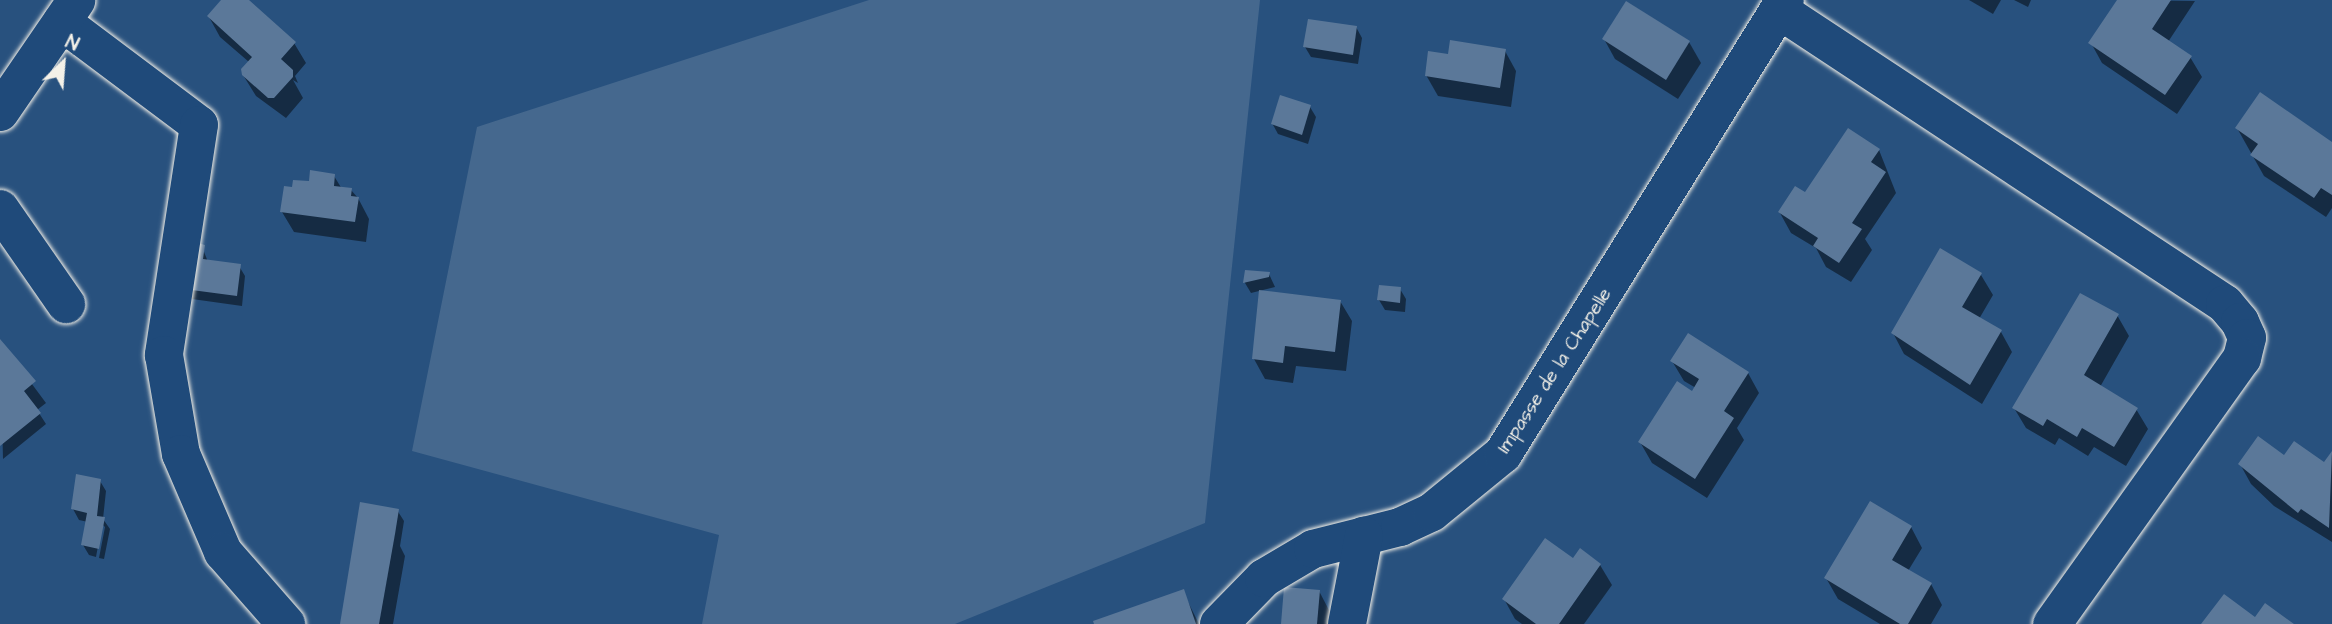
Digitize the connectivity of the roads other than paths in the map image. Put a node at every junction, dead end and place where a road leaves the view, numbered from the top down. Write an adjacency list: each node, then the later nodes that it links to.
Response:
1 (1782, 5): 6 (street, Impasse de la Chapelle); 10 (street)
2 (70, 11): 3 (street); 7 (street)
3 (0, 112)
4 (0, 209): 5 (street)
5 (66, 304)
6 (1364, 537): 8 (street, Impasse de la Chapelle); 9 (street)
7 (286, 624)
8 (1219, 624)
9 (1347, 624)
10 (2052, 624)

